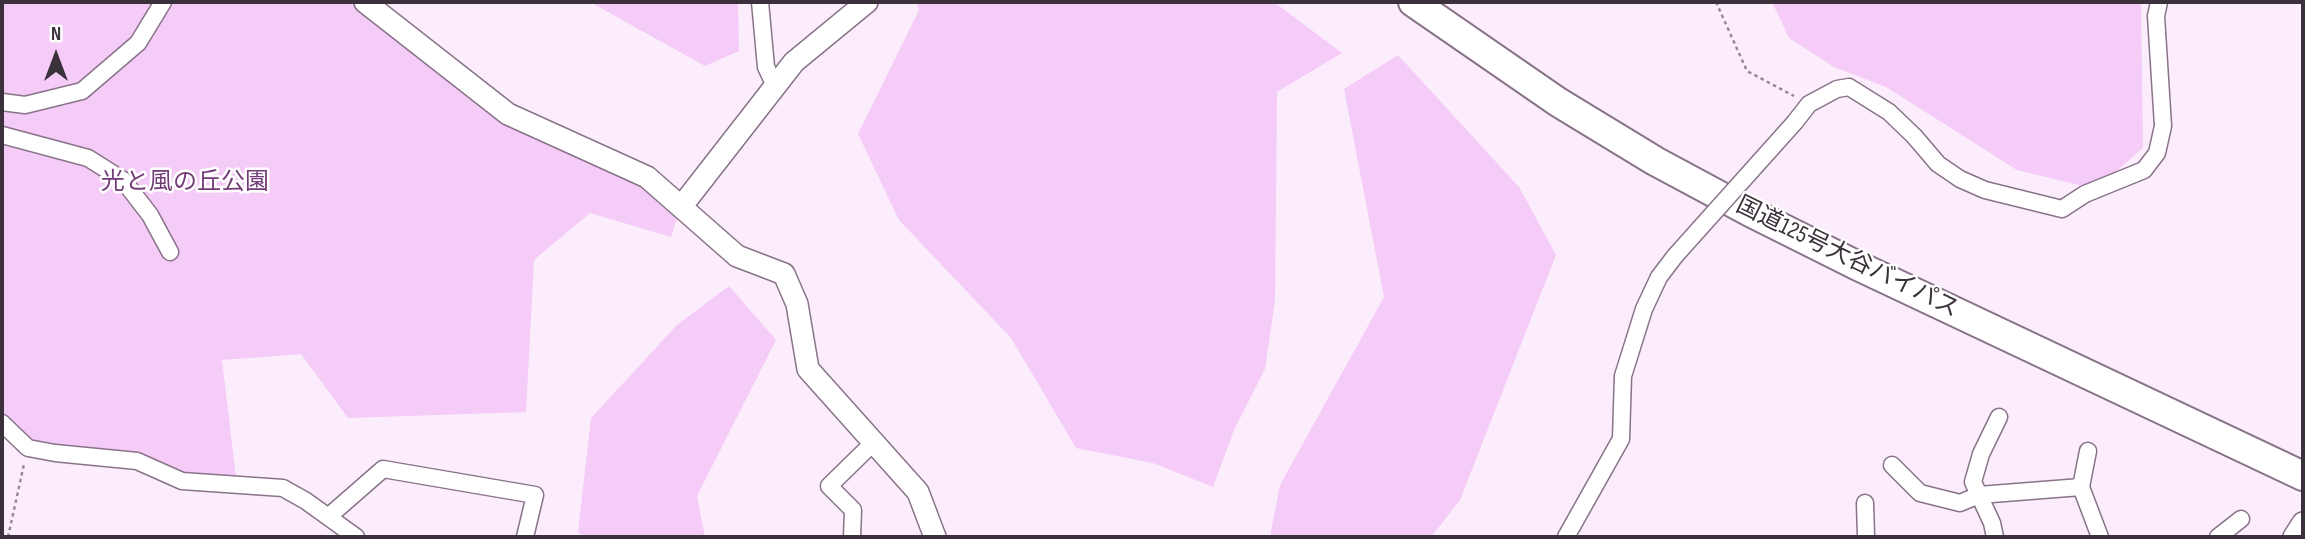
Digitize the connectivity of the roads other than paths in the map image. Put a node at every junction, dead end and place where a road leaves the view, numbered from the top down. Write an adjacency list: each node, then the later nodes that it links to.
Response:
1 (163, 2): 8 (street)
2 (365, 2): 10 (street)
3 (760, 2): 7 (street)
4 (867, 2): 7 (street)
5 (1413, 2): 17 (highway, 国道125号大谷バイパス)
6 (2159, 2): 28 (street, bridge)
7 (775, 86): 10 (street)
8 (2, 102)
9 (2, 135): 11 (street)
10 (681, 207): 14 (street)
11 (170, 252)
12 (1999, 417): 19 (street)
13 (2, 423): 21 (street)
14 (874, 442): 26 (street); 27 (street)
15 (2088, 450): 18 (street)
16 (1892, 465): 19 (street)
17 (2303, 477)
18 (2081, 487): 19 (street); 31 (street)
19 (1979, 495): 30 (street)
20 (1865, 503): 29 (street)
21 (328, 517): 24 (street); 25 (street)
22 (2241, 519): 32 (street)
23 (2303, 523): 33 (street)
24 (356, 537)
25 (526, 537)
26 (852, 537)
27 (935, 537)
28 (1566, 537)
29 (1866, 537)
30 (1995, 537)
31 (2100, 537)
32 (2218, 537)
33 (2294, 537)

